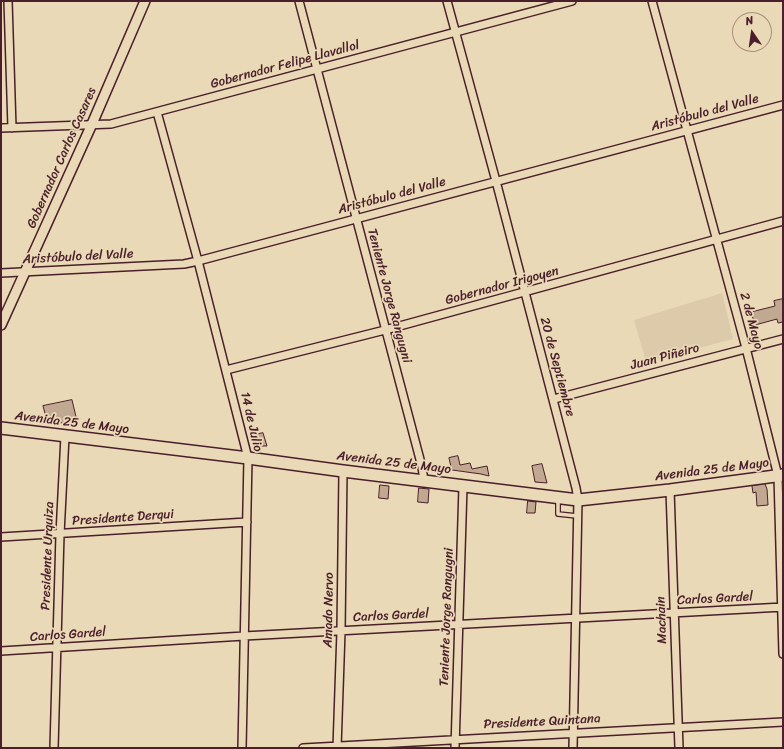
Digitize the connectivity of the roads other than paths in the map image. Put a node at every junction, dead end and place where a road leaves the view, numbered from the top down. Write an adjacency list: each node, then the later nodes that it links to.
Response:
1 (8, 1): 13 (street)
2 (145, 1): 11 (street, Gobernador Carlos Casares)
3 (299, 1): 8 (street, Teniente Jorge Rangugni)
4 (447, 1): 7 (street, 20 de Septiembre)
5 (572, 1): 7 (street, Gobernador Felipe Llavallol)
6 (652, 1): 14 (street, 2 de Mayo)
7 (455, 32): 8 (street, Gobernador Felipe Llavallol); 15 (street, 20 de Septiembre)
8 (318, 69): 10 (street, Gobernador Felipe Llavallol); 16 (street, Teniente Jorge Rangugni)
9 (783, 105): 14 (street, Aristóbulo del Valle)
10 (157, 112): 11 (street, Gobernador Felipe Llavallol); 19 (street, 14 de Julio)
11 (92, 124): 13 (street, Gobernador Felipe Llavallol); 20 (street, Gobernador Carlos Casares)
12 (1, 128): 13 (street, Gobernador Felipe Llavallol)
13 (12, 128)
14 (687, 130): 15 (street, Aristóbulo del Valle); 18 (street, 2 de Mayo)
15 (496, 181): 16 (street, Aristóbulo del Valle); 22 (street, 20 de Septiembre)
16 (356, 218): 19 (street, Aristóbulo del Valle); 24 (street, Teniente Jorge Rangugni)
17 (783, 221): 18 (street, Gobernador Irigoyen)
18 (716, 239): 22 (street, Gobernador Irigoyen); 26 (street, 2 de Mayo)
19 (198, 261): 20 (street, Aristóbulo del Valle); 27 (street, 14 de Julio)
20 (25, 272): 21 (street, Aristóbulo del Valle); 23 (street, Gobernador Carlos Casares)
21 (1, 274)
22 (525, 292): 24 (street, Gobernador Irigoyen); 28 (street, 20 de Septiembre)
23 (1, 325)
24 (385, 330): 27 (street, Gobernador Irigoyen); 34 (street, Teniente Jorge Rangugni)
25 (783, 339): 26 (street, Juan Piñeiro)
26 (746, 348): 28 (street, Juan Piñeiro); 33 (street, 2 de Mayo)
27 (226, 370): 31 (street, 14 de Julio)
28 (554, 399): 38 (street, 20 de Septiembre)
29 (1, 428): 30 (main road, Avenida 25 de Mayo)
30 (65, 436): 31 (main road, Avenida 25 de Mayo); 41 (street, Presidente Urquiza)
31 (248, 458): 32 (main road, Avenida 25 de Mayo); 40 (street, 14 de Julio)
32 (343, 472): 34 (main road, Avenida 25 de Mayo); 47 (street, Amado Nervo)
33 (780, 476): 36 (main road, Avenida 25 de Mayo); 43 (street, 2 de Mayo)
34 (424, 481): 35 (main road, Avenida 25 de Mayo)
35 (463, 486): 37 (main road, Avenida 25 de Mayo); 46 (street, Teniente Jorge Rangugni)
36 (670, 490): 38 (main road, Avenida 25 de Mayo); 44 (street, Machain)
37 (558, 498): 38 (main road, Avenida 25 de Mayo); 39 (lane)
38 (578, 500): 39 (street, 20 de Septiembre)
39 (578, 516): 45 (street, 20 de Septiembre)
40 (247, 522): 41 (street, Presidente Derqui); 48 (street, 14 de Julio)
41 (60, 534): 42 (street, Presidente Derqui); 49 (street, Presidente Urquiza)
42 (1, 537)
43 (782, 607): 44 (street, Carlos Gardel); 51 (street, 2 de Mayo)
44 (674, 613): 45 (street, Carlos Gardel); 53 (street, Machain)
45 (576, 618): 46 (street, Carlos Gardel); 54 (street, 20 de Septiembre)
46 (460, 624): 47 (street, Carlos Gardel); 55 (street, Teniente Jorge Rangugni)
47 (341, 630): 48 (street, Carlos Gardel); 56 (street, Amado Nervo)
48 (244, 636): 49 (street, Carlos Gardel); 58 (street, 14 de Julio)
49 (57, 648): 50 (street, Carlos Gardel); 57 (street, Presidente Urquiza)
50 (1, 651)
51 (783, 654)
52 (783, 722): 53 (street, Presidente Quintana)
53 (679, 726): 54 (street, Presidente Quintana); 62 (street, Machain)
54 (573, 733): 55 (street, Presidente Quintana); 61 (street, 20 de Septiembre)
55 (456, 739): 56 (street, Presidente Quintana); 60 (street, Teniente Jorge Rangugni)
56 (337, 747): 59 (street, Presidente Quintana)
57 (54, 748)
58 (242, 748)
59 (302, 748)
60 (455, 748)
61 (573, 748)
62 (679, 748)

